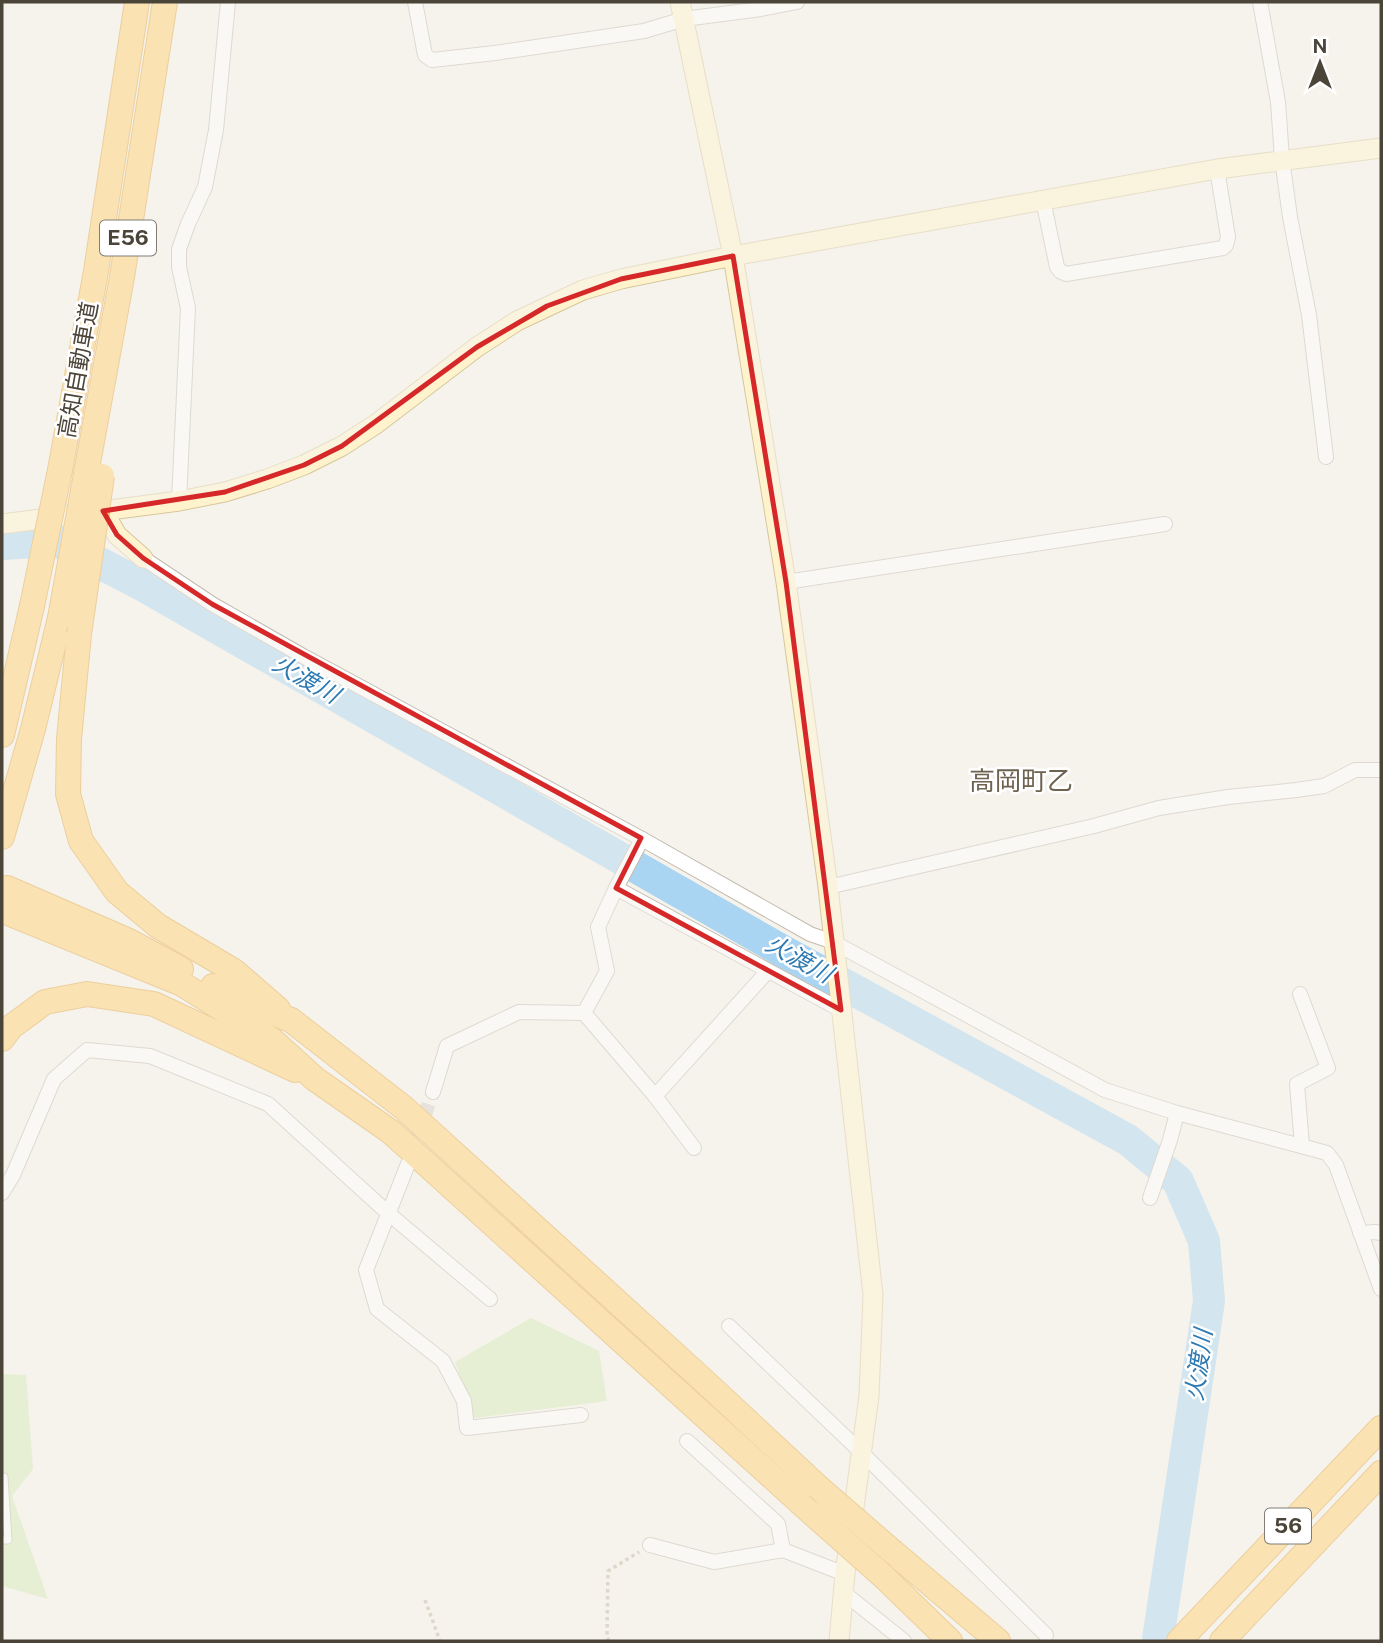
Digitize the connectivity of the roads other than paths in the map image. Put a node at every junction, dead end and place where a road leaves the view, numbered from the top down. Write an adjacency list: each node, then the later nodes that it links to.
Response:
1 (137, 2): 21 (highway, 高知自動車道 / E56, bridge)
2 (165, 2): 14 (highway, 高知自動車道 / E56)
3 (228, 2): 15 (street)
4 (415, 2): 7 (street)
5 (797, 2): 7 (street)
6 (1260, 2): 9 (street)
7 (682, 11): 12 (street)
8 (1381, 148): 9 (street)
9 (1282, 159): 10 (street); 13 (street)
10 (1217, 169): 11 (street); 11 (street)
11 (1043, 200): 12 (street)
12 (733, 256): 15 (street); 20 (street)
13 (1326, 457)
14 (94, 475): 23 (highway, bridge); 33 (highway, bridge)
15 (179, 501): 16 (street)
16 (103, 511): 17 (street); 19 (street)
17 (4, 518)
18 (1165, 524): 20 (street)
19 (143, 558): 24 (street)
20 (786, 582): 26 (street)
21 (2, 735)
22 (1381, 770): 26 (street)
23 (2, 837)
24 (639, 843): 25 (street); 28 (street)
25 (618, 883): 29 (street); 32 (street)
26 (828, 887): 28 (street)
27 (5, 900): 33 (highway); 35 (highway)
28 (834, 946): 31 (street); 38 (street)
29 (768, 971): 31 (street); 37 (street)
30 (1300, 994): 39 (street)
31 (840, 1003): 53 (street)
32 (584, 1013): 36 (street); 37 (street)
33 (291, 1020): 65 (highway, bridge)
34 (2, 1039): 35 (highway)
35 (315, 1079): 64 (highway, bridge)
36 (433, 1092)
37 (655, 1096): 40 (street)
38 (1177, 1113): 39 (street); 43 (street)
39 (1302, 1146): 45 (street)
40 (694, 1148)
41 (408, 1164): 44 (street)
42 (2, 1193): 44 (street)
43 (1150, 1198)
44 (388, 1213): 48 (street); 50 (street)
45 (1360, 1233): 46 (street); 47 (street)
46 (1381, 1233)
47 (1381, 1289)
48 (490, 1299)
49 (729, 1326): 53 (street)
50 (581, 1415)
51 (1381, 1428): 60 (highway, 56)
52 (687, 1441): 58 (street)
53 (861, 1452): 59 (street); 61 (street)
54 (1381, 1473): 66 (highway, 56)
55 (2, 1477): 56 (lane)
56 (2, 1540)
57 (650, 1545): 58 (street)
58 (783, 1550): 59 (street)
59 (844, 1584): 62 (street); 63 (street)
60 (1186, 1633)
61 (1046, 1635)
62 (839, 1641)
63 (904, 1641)
64 (950, 1641)
65 (998, 1641)
66 (1222, 1641)

